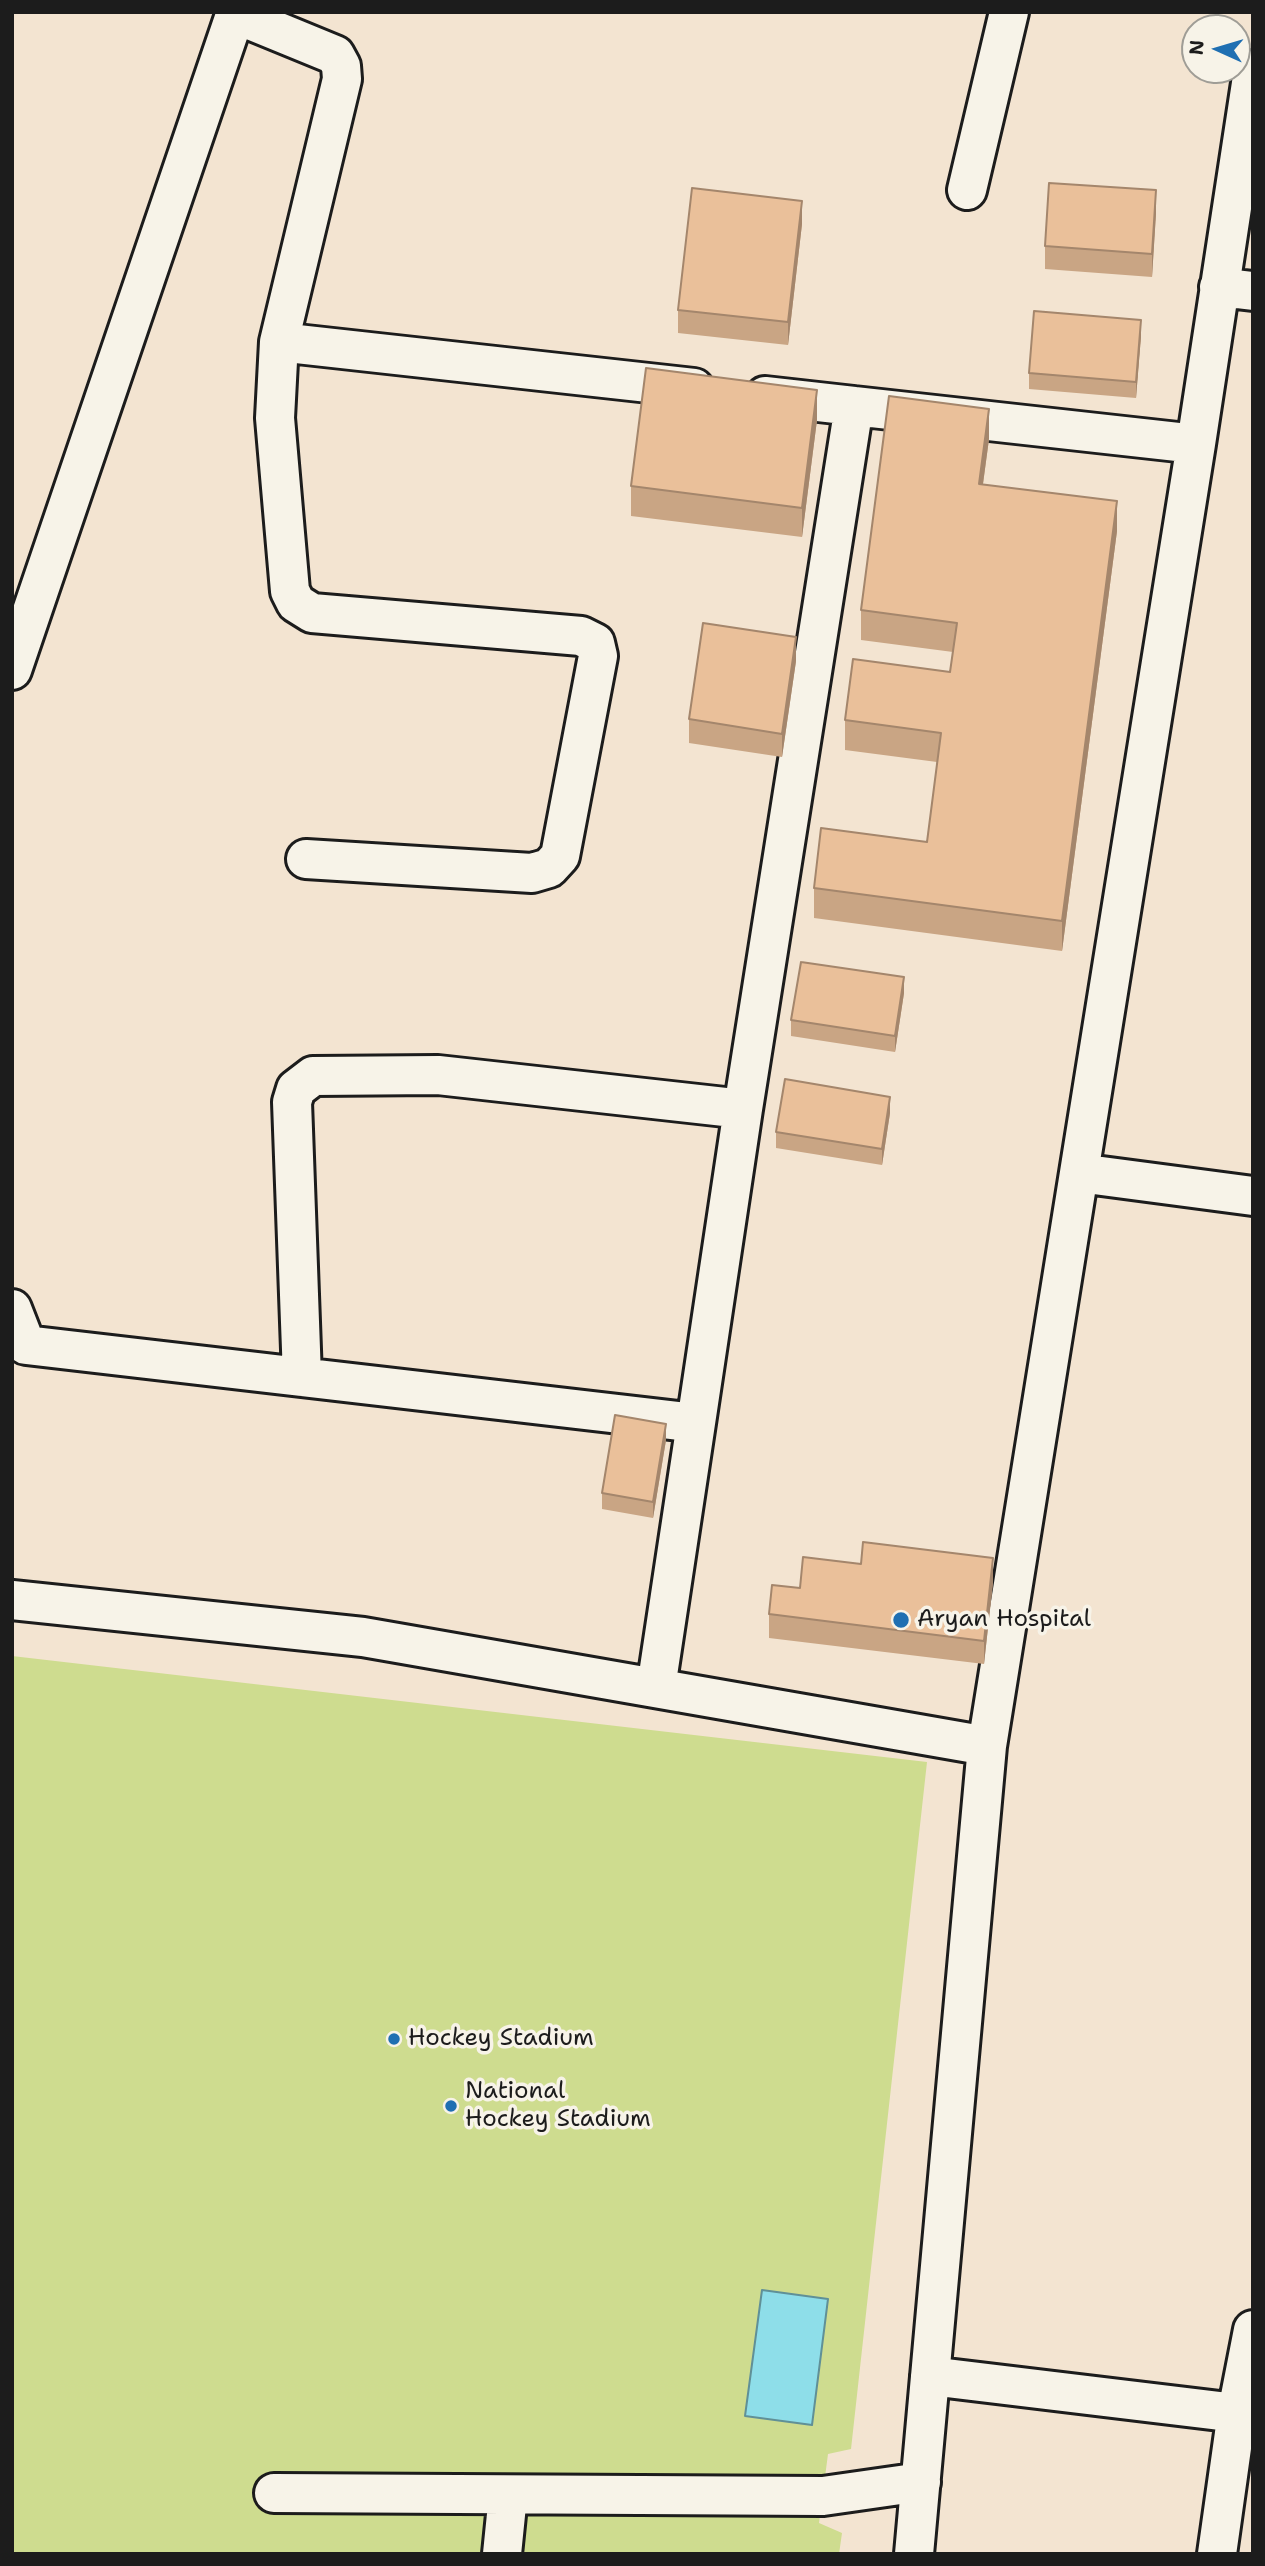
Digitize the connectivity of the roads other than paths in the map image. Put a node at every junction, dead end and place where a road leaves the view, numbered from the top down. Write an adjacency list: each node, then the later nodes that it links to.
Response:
1 (1009, 12): 4 (street)
2 (236, 13): 6 (street); 9 (street)
3 (1252, 87): 5 (street)
4 (967, 190)
5 (1236, 289): 8 (street)
6 (279, 342): 7 (street); 10 (street)
7 (854, 406): 8 (street); 11 (street)
8 (1196, 444): 12 (street)
9 (12, 670)
10 (306, 859)
11 (743, 1109): 16 (street); 17 (street)
12 (1079, 1174): 13 (street); 20 (street)
13 (1253, 1196)
14 (12, 1309): 15 (street)
15 (19, 1344): 16 (street)
16 (302, 1377): 17 (street)
17 (696, 1423): 19 (street)
18 (12, 1600): 19 (street)
19 (656, 1688): 20 (street)
20 (987, 1746): 22 (street)
21 (1253, 2330): 23 (street)
22 (930, 2376): 23 (street); 24 (street)
23 (1245, 2413): 29 (street)
24 (921, 2482): 26 (street); 28 (street)
25 (274, 2493): 26 (street)
26 (508, 2495): 27 (street)
27 (502, 2554)
28 (915, 2554)
29 (1217, 2554)

